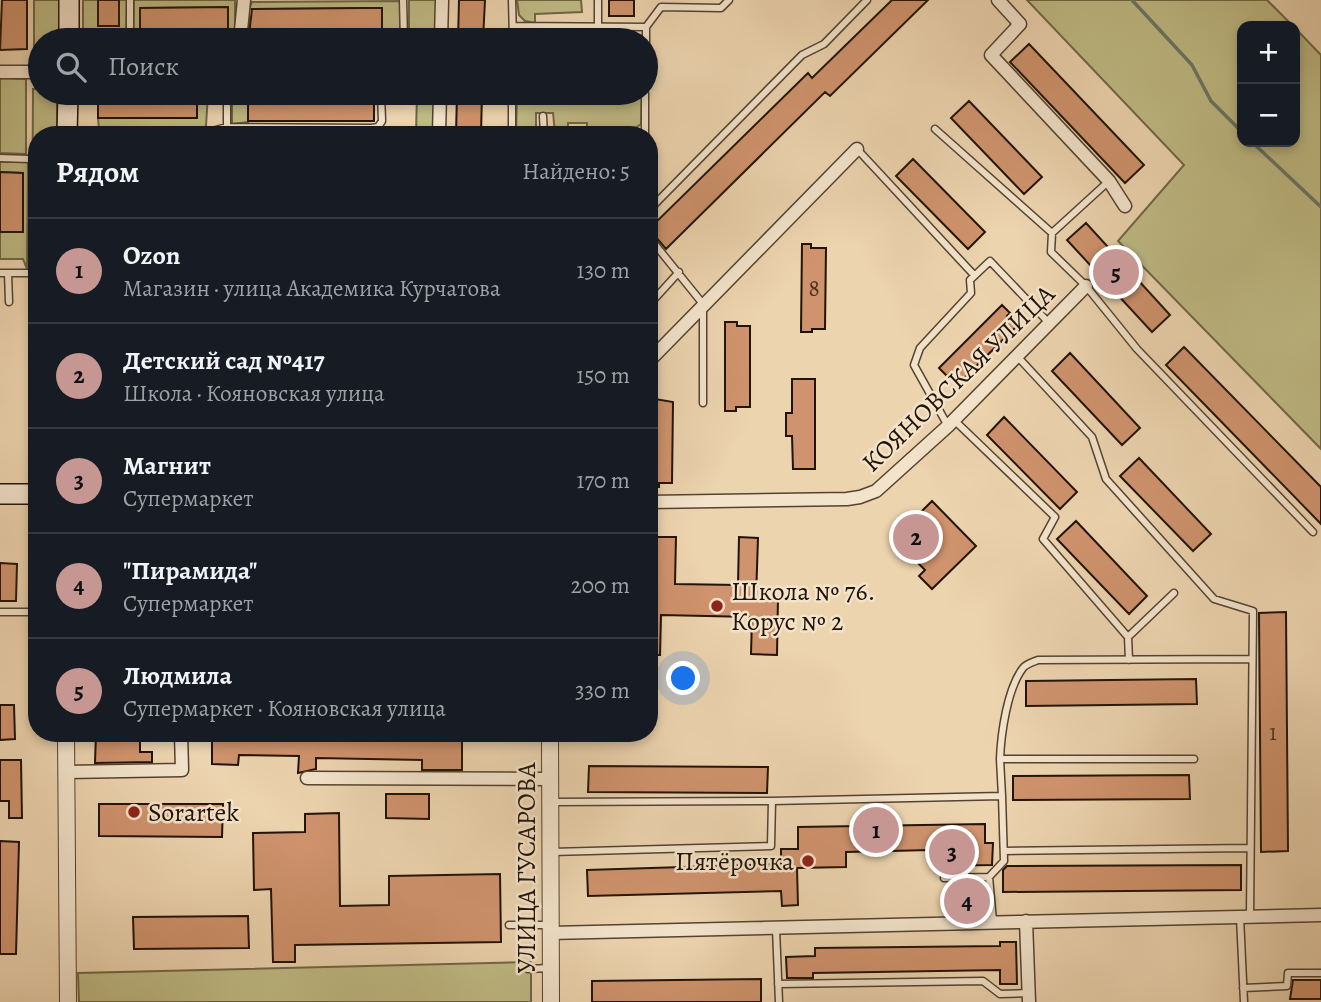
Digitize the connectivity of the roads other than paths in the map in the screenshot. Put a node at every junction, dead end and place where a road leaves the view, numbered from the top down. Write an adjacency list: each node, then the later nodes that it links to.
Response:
1 (69, 0): 14 (main road)
2 (130, 0): 15 (lane)
3 (244, 0): 16 (street)
4 (404, 0): 17 (lane)
5 (442, 0): 18 (street)
6 (512, 0): 11 (lane)
7 (598, 0): 12 (lane)
8 (729, 0): 13 (lane)
9 (867, 0): 40 (lane)
10 (998, 0): 39 (street)
11 (513, 26): 12 (lane)
12 (598, 26): 13 (lane)
13 (646, 27)
14 (69, 28)
15 (130, 28)
16 (241, 28)
17 (404, 28)
18 (441, 28)
19 (0, 72): 20 (street)
20 (28, 72)
21 (68, 105): 28 (main road)
22 (228, 105): 29 (lane)
23 (381, 105): 30 (lane)
24 (440, 105): 31 (street)
25 (512, 105): 32 (lane)
26 (645, 105): 34 (lane)
27 (543, 116): 33 (lane)
28 (67, 126)
29 (230, 126)
30 (379, 126)
31 (439, 126)
32 (512, 126)
33 (544, 126)
34 (645, 126)
35 (935, 129): 42 (lane)
36 (856, 149): 48 (lane); 52 (street)
37 (0, 158): 38 (lane)
38 (28, 159)
39 (1109, 181): 41 (street); 42 (lane)
40 (658, 200)
41 (1125, 206)
42 (1052, 233): 49 (lane)
43 (658, 248): 44 (lane)
44 (679, 272): 50 (lane); 52 (lane)
45 (0, 273): 46 (lane)
46 (8, 273): 47 (lane); 51 (lane)
47 (28, 273)
48 (974, 275): 53 (lane); 57 (lane)
49 (1086, 286): 53 (street, КОЯНОВСКАЯ УЛИЦА); 61 (lane)
50 (658, 295)
51 (9, 302)
52 (703, 304): 54 (street); 56 (lane)
53 (1049, 323): 55 (street, КОЯНОВСКАЯ УЛИЦА)
54 (658, 352)
55 (1016, 355): 57 (street, КОЯНОВСКАЯ УЛИЦА); 66 (lane)
56 (703, 403)
57 (950, 422): 60 (street, КОЯНОВСКАЯ УЛИЦА); 65 (lane)
58 (0, 494): 59 (main road)
59 (28, 494)
60 (658, 502)
61 (1313, 532)
62 (1174, 593): 65 (lane)
63 (0, 612): 64 (lane)
64 (28, 612)
65 (1128, 636): 67 (lane)
66 (1252, 659): 67 (lane); 79 (lane)
67 (1129, 660): 71 (lane)
68 (66, 742): 73 (street)
69 (181, 742): 73 (street)
70 (550, 742): 75 (street, УЛИЦА ГУСАРОВА)
71 (1000, 759): 72 (lane); 76 (lane)
72 (1194, 759)
73 (66, 772): 97 (street)
74 (307, 778): 75 (street)
75 (550, 779): 78 (street, УЛИЦА ГУСАРОВА)
76 (1002, 796): 77 (lane); 80 (lane)
77 (772, 801): 78 (lane); 81 (lane)
78 (550, 802): 81 (street, УЛИЦА ГУСАРОВА)
79 (1251, 848): 80 (lane); 84 (lane)
80 (1004, 851): 82 (lane)
81 (550, 852): 89 (street, УЛИЦА ГУСАРОВА)
82 (989, 877): 83 (lane); 87 (lane)
83 (944, 878)
84 (1245, 915): 85 (street); 86 (street); 95 (lane)
85 (1321, 915)
86 (1026, 921): 87 (street); 96 (street)
87 (993, 922): 90 (street)
88 (509, 925): 89 (lane)
89 (550, 929): 90 (street); 91 (street, УЛИЦА ГУСАРОВА)
90 (776, 929): 94 (lane)
91 (551, 968): 92 (lane); 98 (street, УЛИЦА ГУСАРОВА)
92 (528, 969)
93 (1321, 973): 95 (lane)
94 (778, 984): 96 (lane); 99 (lane)
95 (1243, 988): 100 (lane)
96 (1029, 998)
97 (68, 1002)
98 (551, 1002)
99 (779, 1002)
100 (1244, 1002)

